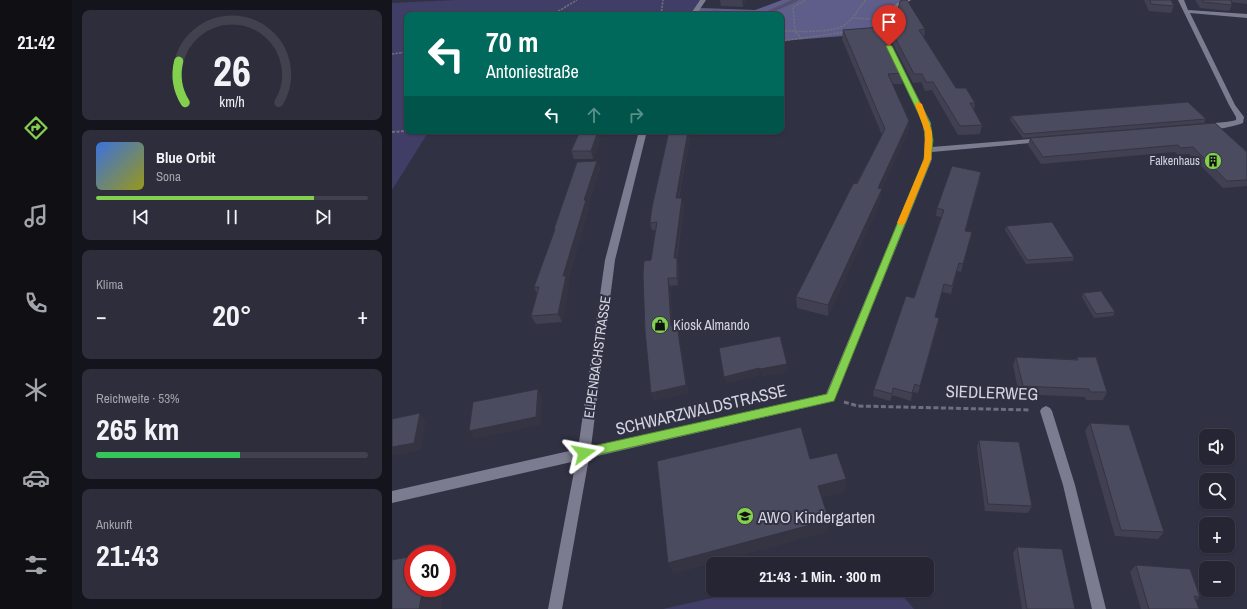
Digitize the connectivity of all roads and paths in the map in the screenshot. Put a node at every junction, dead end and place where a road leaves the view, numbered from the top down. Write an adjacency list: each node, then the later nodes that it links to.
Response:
1 (577, 0): 9 (path)
2 (663, 0): 10 (path)
3 (703, 0): 11 (street)
4 (806, 0): 16 (path)
5 (866, 0): 13 (path)
6 (908, 0): 14 (street)
7 (1181, 0): 8 (street)
8 (1186, 11): 12 (street); 22 (street)
9 (557, 12)
10 (661, 12)
11 (695, 12)
12 (1247, 16)
13 (850, 18): 14 (path); 16 (path)
14 (883, 20): 27 (street)
15 (784, 31): 16 (path)
16 (795, 31): 18 (path)
17 (846, 32): 18 (path)
18 (802, 39): 19 (path)
19 (784, 41)
20 (404, 52): 21 (path)
21 (392, 54)
22 (1198, 128)
23 (404, 130): 24 (path)
24 (392, 132)
25 (642, 134): 30 (street, ELPENBACHSTRASSE)
26 (1047, 140): 27 (street)
27 (928, 150): 28 (street)
28 (830, 398): 29 (path, SIEDLERWEG); 30 (street, SCHWARZWALDSTRASSE)
29 (1046, 411): 33 (street, SIEDLERWEG)
30 (584, 453): 31 (street, SCHWARZWALDSTRASSE); 32 (street, ELPENBACHSTRASSE)
31 (392, 497)
32 (555, 609)
33 (1099, 609)

